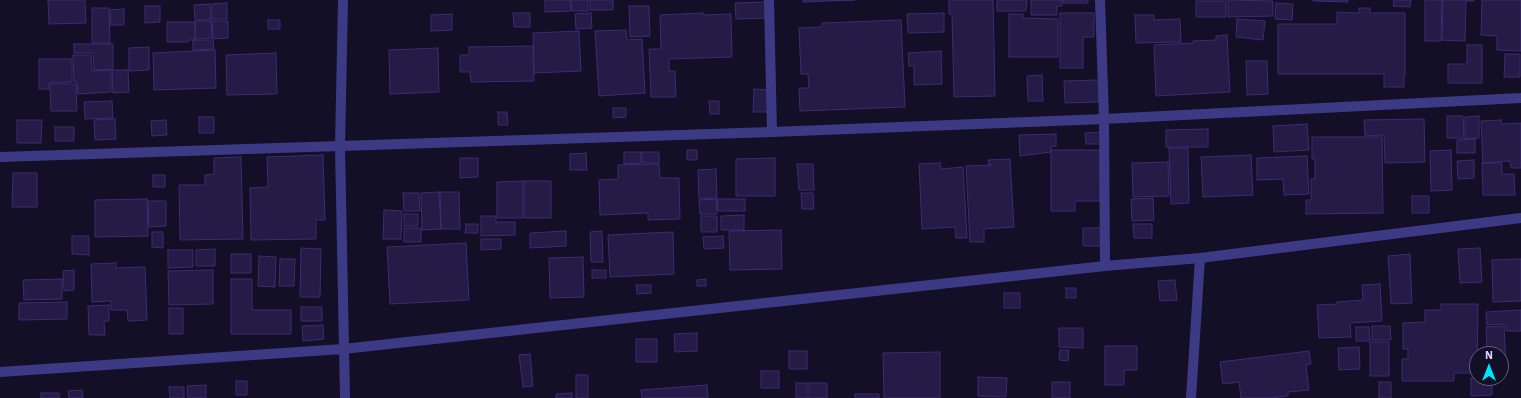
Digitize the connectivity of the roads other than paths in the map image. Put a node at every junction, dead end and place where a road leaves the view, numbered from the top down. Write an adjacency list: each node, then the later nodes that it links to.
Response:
1 (343, 0): 7 (street)
2 (769, 0): 6 (street)
3 (1100, 0): 5 (street)
4 (1521, 98): 5 (street)
5 (1104, 119): 6 (street); 11 (street)
6 (772, 132): 7 (street)
7 (340, 146): 8 (street); 12 (street)
8 (0, 157)
9 (1521, 218): 10 (street)
10 (1200, 258): 11 (street); 15 (street)
11 (1106, 266): 12 (street)
12 (343, 349): 13 (street); 14 (street)
13 (0, 372)
14 (345, 398)
15 (1191, 398)

